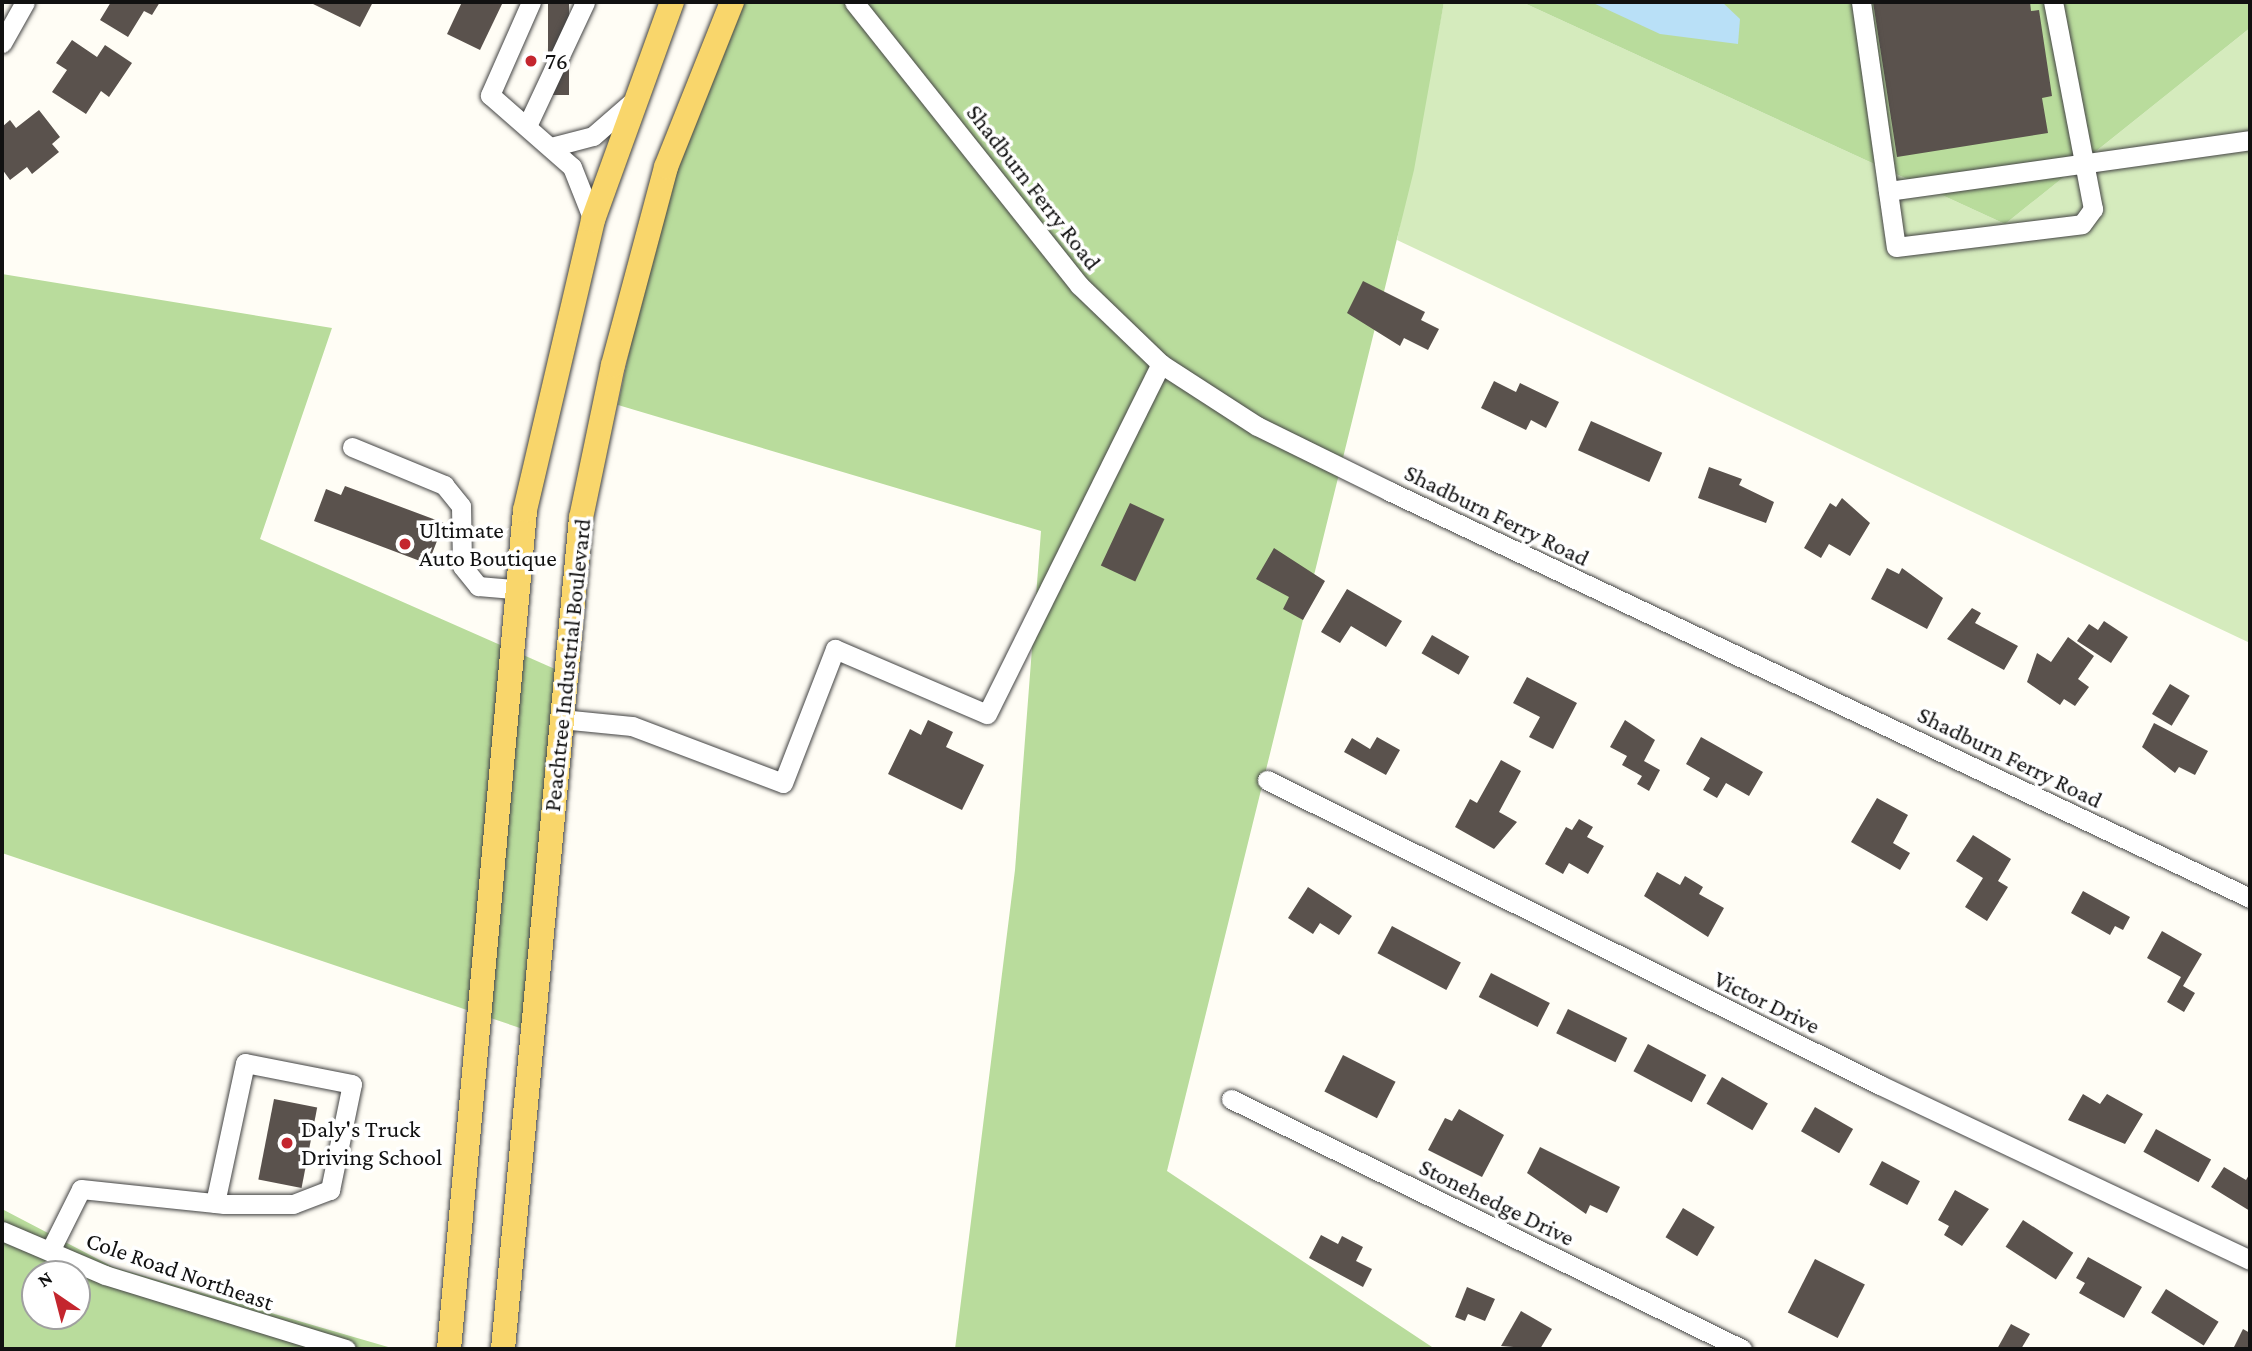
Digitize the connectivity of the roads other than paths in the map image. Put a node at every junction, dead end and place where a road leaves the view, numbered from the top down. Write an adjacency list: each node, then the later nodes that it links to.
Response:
1 (24, 2): 10 (street)
2 (531, 2): 13 (street)
3 (585, 2): 13 (street)
4 (672, 2): 12 (main road)
5 (732, 2): 11 (main road, Peachtree Industrial Boulevard)
6 (749, 2): 11 (main road)
7 (854, 2): 19 (street, Shadburn Ferry Road)
8 (1861, 2): 17 (street)
9 (2053, 2): 16 (street)
10 (2, 43)
11 (714, 44): 22 (main road, Peachtree Industrial Boulevard)
12 (631, 103): 15 (street); 18 (main road)
13 (527, 126): 15 (street)
14 (2250, 140): 16 (street)
15 (551, 146): 18 (street)
16 (2084, 166): 17 (street); 17 (street)
17 (1888, 191)
18 (593, 219): 21 (main road)
19 (1161, 364): 22 (street); 24 (street, Shadburn Ferry Road)
20 (352, 447): 21 (street)
21 (516, 589): 32 (main road)
22 (561, 719): 33 (main road, Peachtree Industrial Boulevard)
23 (1267, 780): 29 (street, Victor Drive)
24 (2250, 898)
25 (1231, 1099): 30 (street, Stonehedge Drive)
26 (215, 1203): 26 (street); 28 (street)
27 (2, 1231): 28 (street, Cole Road Northeast)
28 (50, 1251): 31 (street, Cole Road Northeast)
29 (2250, 1260)
30 (1735, 1348)
31 (346, 1349)
32 (449, 1349)
33 (503, 1349)

